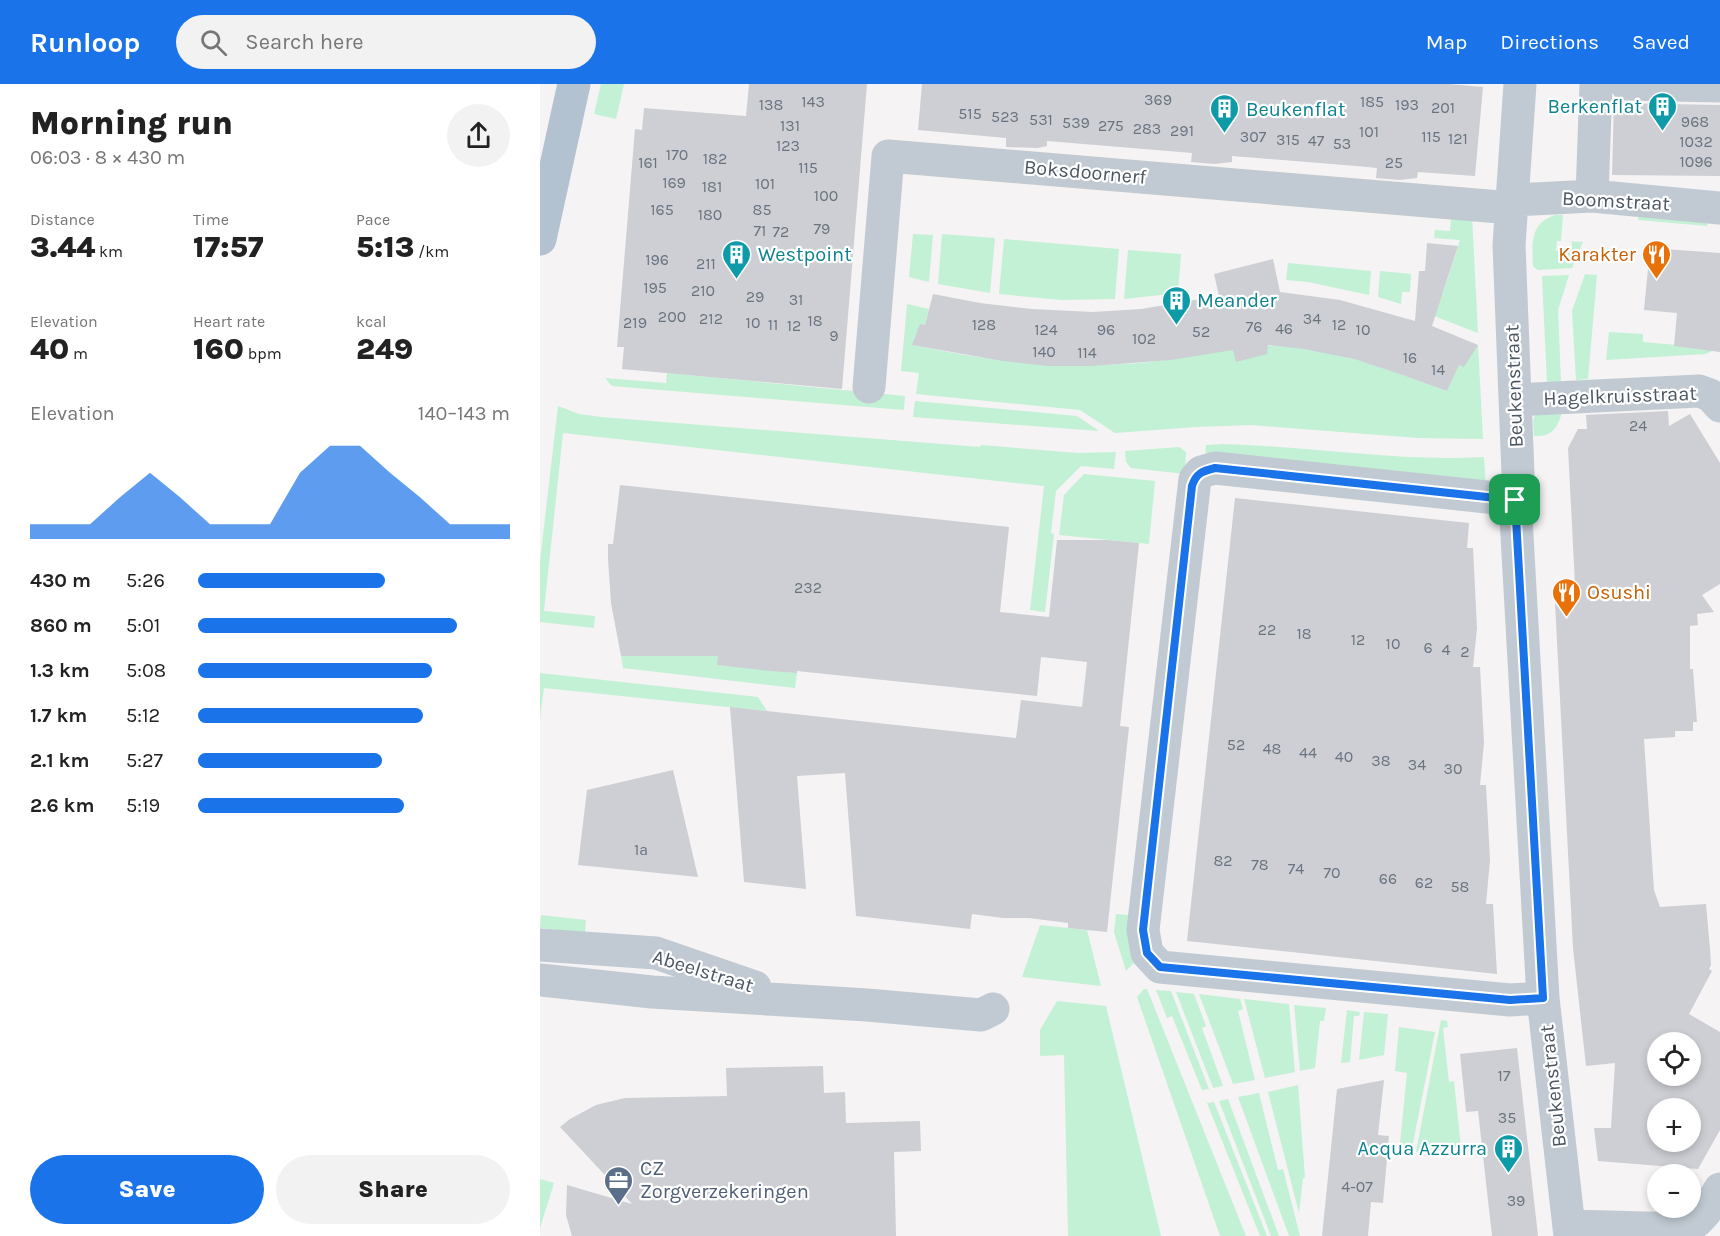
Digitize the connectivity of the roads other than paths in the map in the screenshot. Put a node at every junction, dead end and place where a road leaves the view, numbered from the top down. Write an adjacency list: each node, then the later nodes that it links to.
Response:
1 (574, 84): 9 (main road)
2 (1520, 84): 7 (street, Beukenstraat)
3 (1596, 84): 6 (street)
4 (1626, 84): 5 (street)
5 (1720, 86)
6 (1592, 196): 7 (street, Boomstraat); 8 (street, Boomstraat)
7 (1512, 204): 10 (street, Boksdoornerf); 11 (street, Beukenstraat)
8 (1720, 208)
9 (540, 239)
10 (869, 387)
11 (1515, 400): 12 (street, Hagelkruisstraat); 13 (street, Beukenstraat)
12 (1720, 406)
13 (1515, 500): 16 (street, Beukenstraat); 16 (street)
14 (540, 945): 17 (street, Abeelstraat)
15 (540, 980): 17 (street, Abeelstraat)
16 (1543, 998): 20 (street, Beukenstraat)
17 (793, 1000): 18 (street, Abeelstraat)
18 (993, 1009)
19 (1720, 1189): 20 (street)
20 (1569, 1231)

